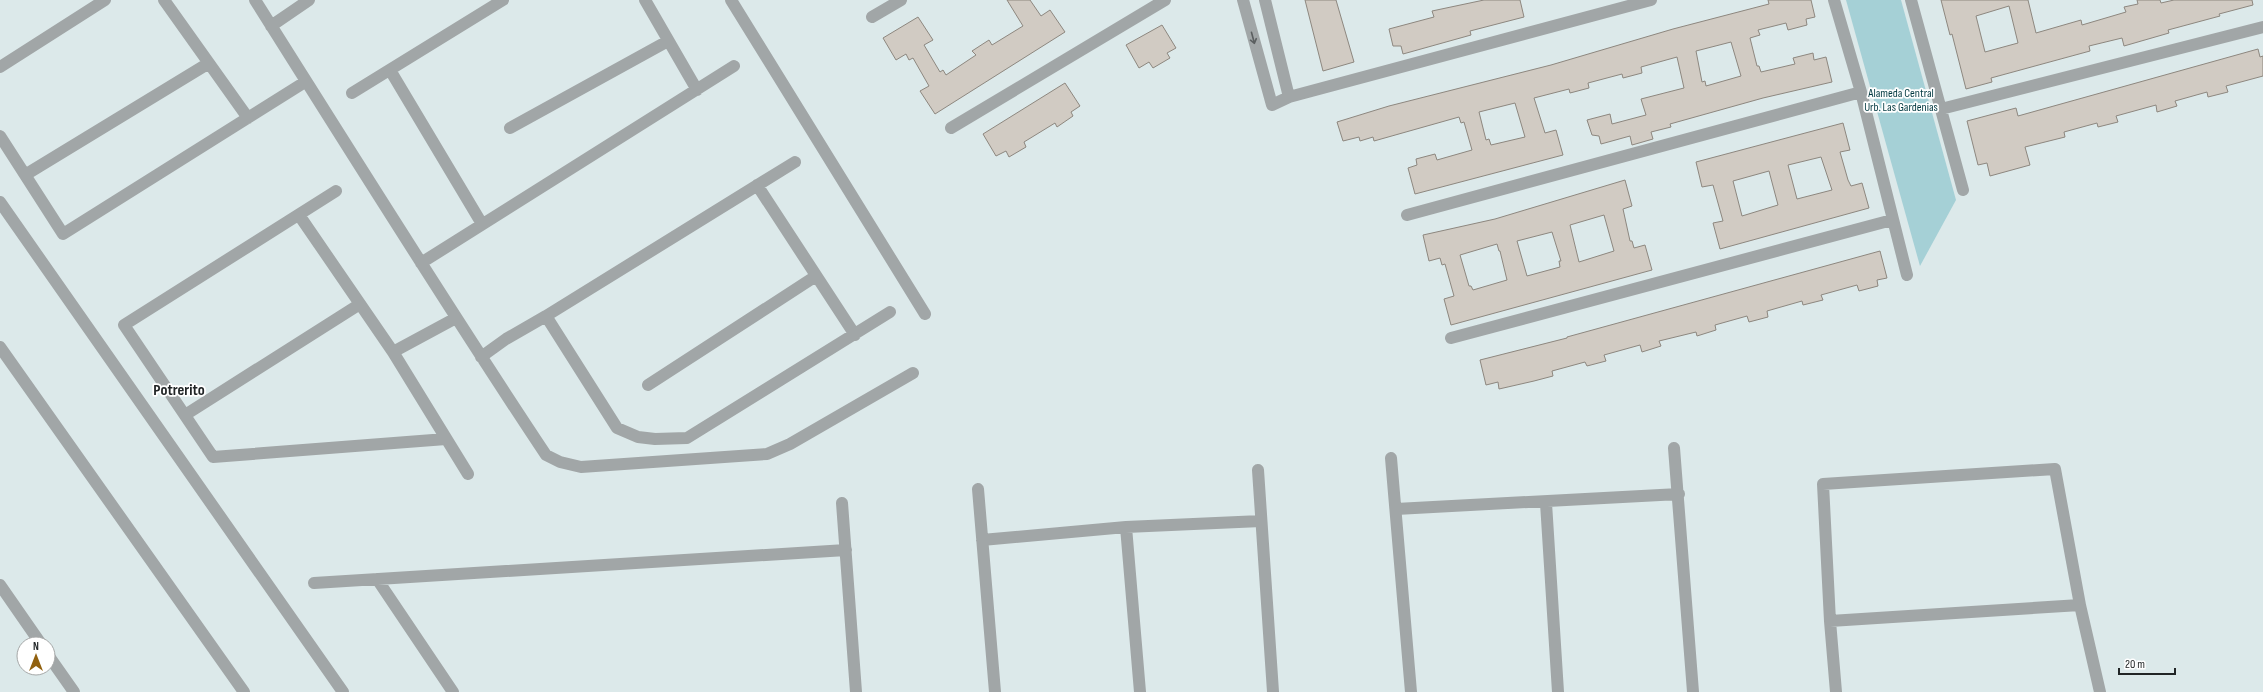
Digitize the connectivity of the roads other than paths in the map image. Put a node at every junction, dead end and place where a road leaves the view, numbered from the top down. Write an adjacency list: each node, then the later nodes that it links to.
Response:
1 (104, 0): 20 (street)
2 (164, 0): 19 (street)
3 (255, 0): 16 (street)
4 (309, 0): 16 (street)
5 (503, 0): 22 (street)
6 (645, 0): 18 (street)
7 (731, 0): 48 (street)
8 (901, 0): 15 (street)
9 (1165, 0): 31 (street)
10 (1243, 0): 27 (street, one-way to 27)
11 (1265, 0): 27 (street)
12 (1651, 0): 27 (street)
13 (1834, 0): 25 (street)
14 (1910, 0): 28 (street)
15 (872, 17)
16 (271, 26): 23 (street)
17 (2263, 27): 28 (street)
18 (668, 41): 24 (street); 30 (street)
19 (209, 63): 29 (street); 34 (street)
20 (0, 66)
21 (734, 66): 24 (street)
22 (390, 70): 26 (street); 42 (street)
23 (305, 82): 29 (street); 43 (street)
24 (697, 90): 42 (street)
25 (1861, 92): 40 (street); 41 (street)
26 (352, 93)
27 (1289, 97)
28 (1941, 109): 36 (street)
29 (248, 118): 34 (street)
30 (510, 128)
31 (951, 128)
32 (0, 136): 34 (street)
33 (795, 162): 35 (street)
34 (25, 175)
35 (757, 185): 45 (street); 49 (street)
36 (1963, 190)
37 (336, 191): 39 (street)
38 (0, 202): 82 (street)
39 (299, 215): 46 (street); 58 (street)
40 (1407, 215)
41 (1892, 220): 44 (street); 52 (street)
42 (482, 224): 43 (street)
43 (421, 263): 50 (street)
44 (1907, 275)
45 (816, 276): 51 (street); 57 (street)
46 (360, 304): 54 (street); 58 (street)
47 (890, 312): 51 (street)
48 (926, 314)
49 (546, 316): 51 (street); 55 (street)
50 (456, 318): 54 (street); 55 (street)
51 (854, 335)
52 (1451, 338)
53 (0, 346): 81 (street)
54 (393, 352): 59 (street)
55 (480, 357): 56 (street)
56 (914, 373)
57 (648, 385)
58 (185, 415): 59 (street)
59 (446, 439): 63 (street)
60 (1674, 448): 65 (street)
61 (1391, 458): 68 (street)
62 (1258, 470): 69 (street)
63 (468, 474)
64 (978, 489): 71 (street)
65 (1679, 494): 67 (street); 90 (street)
66 (842, 503): 72 (street)
67 (1546, 503): 68 (street); 89 (street)
68 (1396, 510): 88 (street)
69 (1261, 521): 70 (street); 87 (street)
70 (1126, 527): 71 (street); 86 (street)
71 (982, 540): 85 (street)
72 (846, 550): 73 (street); 84 (street)
73 (377, 579): 74 (street); 83 (street)
74 (314, 583)
75 (0, 585): 78 (street)
76 (2080, 605): 77 (street); 77 (street); 92 (street)
77 (1830, 621): 91 (street)
78 (35, 636)
79 (56, 666): 80 (street)
80 (74, 692)
81 (244, 692)
82 (343, 692)
83 (454, 692)
84 (856, 692)
85 (995, 692)
86 (1140, 692)
87 (1274, 692)
88 (1411, 692)
89 (1558, 692)
90 (1693, 692)
91 (1836, 692)
92 (2100, 692)

